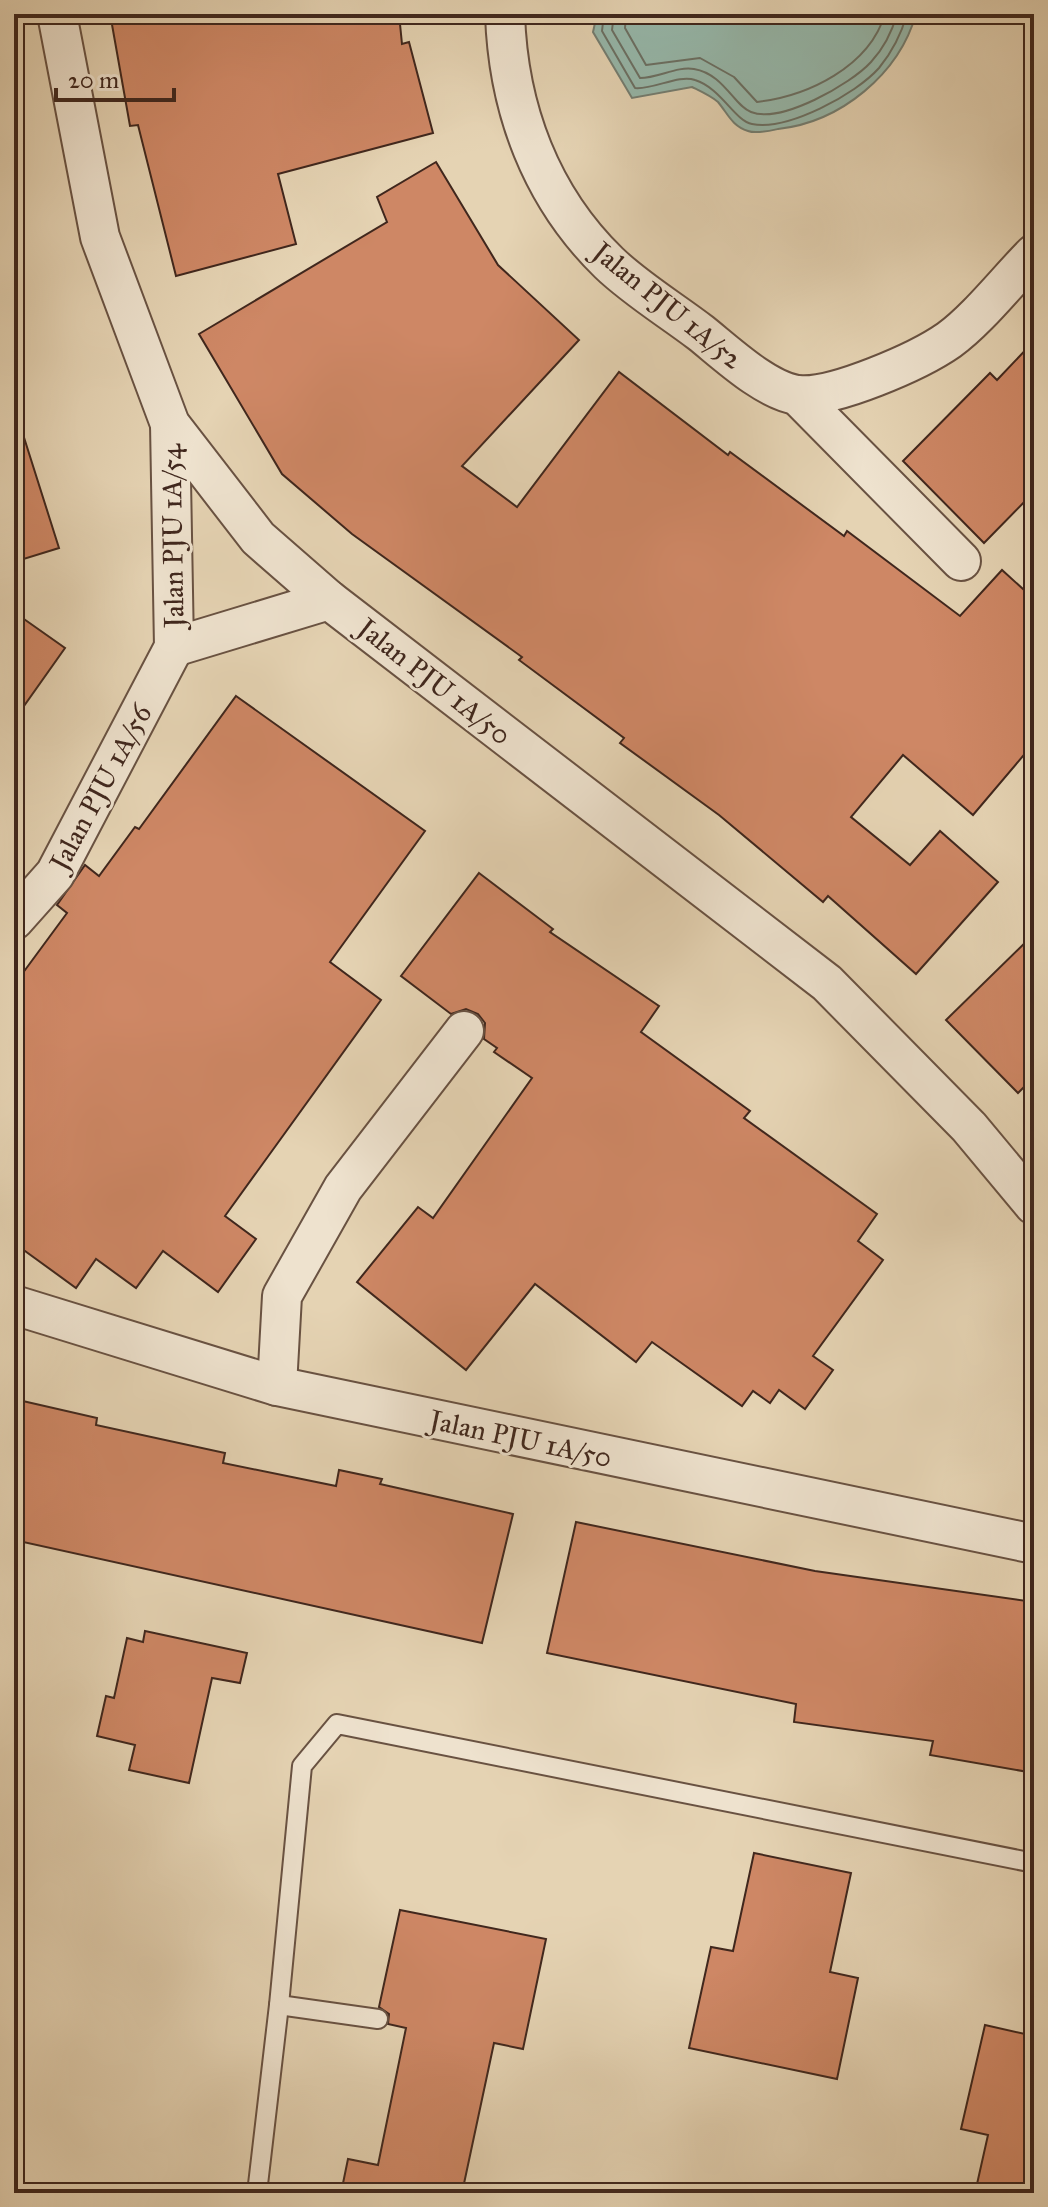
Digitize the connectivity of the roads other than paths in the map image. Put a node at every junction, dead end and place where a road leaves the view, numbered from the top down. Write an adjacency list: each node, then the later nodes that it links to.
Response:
1 (57, 14): 5 (street, Jalan PJU 1A/50)
2 (505, 14): 4 (street, Jalan PJU 1A/52)
3 (1034, 254): 4 (street)
4 (797, 395): 6 (street, Jalan PJU 1A/52)
5 (170, 424): 7 (street, Jalan PJU 1A/50); 8 (street, Jalan PJU 1A/54)
6 (961, 561)
7 (329, 600): 8 (street); 11 (street, Jalan PJU 1A/50)
8 (174, 647): 9 (street, Jalan PJU 1A/56)
9 (14, 920)
10 (464, 1031): 13 (street)
11 (1034, 1205)
12 (14, 1305): 13 (street, Jalan PJU 1A/50)
13 (277, 1386): 15 (street, Jalan PJU 1A/50)
14 (1034, 1522): 15 (street)
15 (995, 1538): 16 (street, Jalan PJU 1A/50)
16 (1034, 1544)
17 (1034, 1863): 18 (lane)
18 (279, 2005): 19 (lane); 20 (lane)
19 (378, 2019)
20 (257, 2193)

